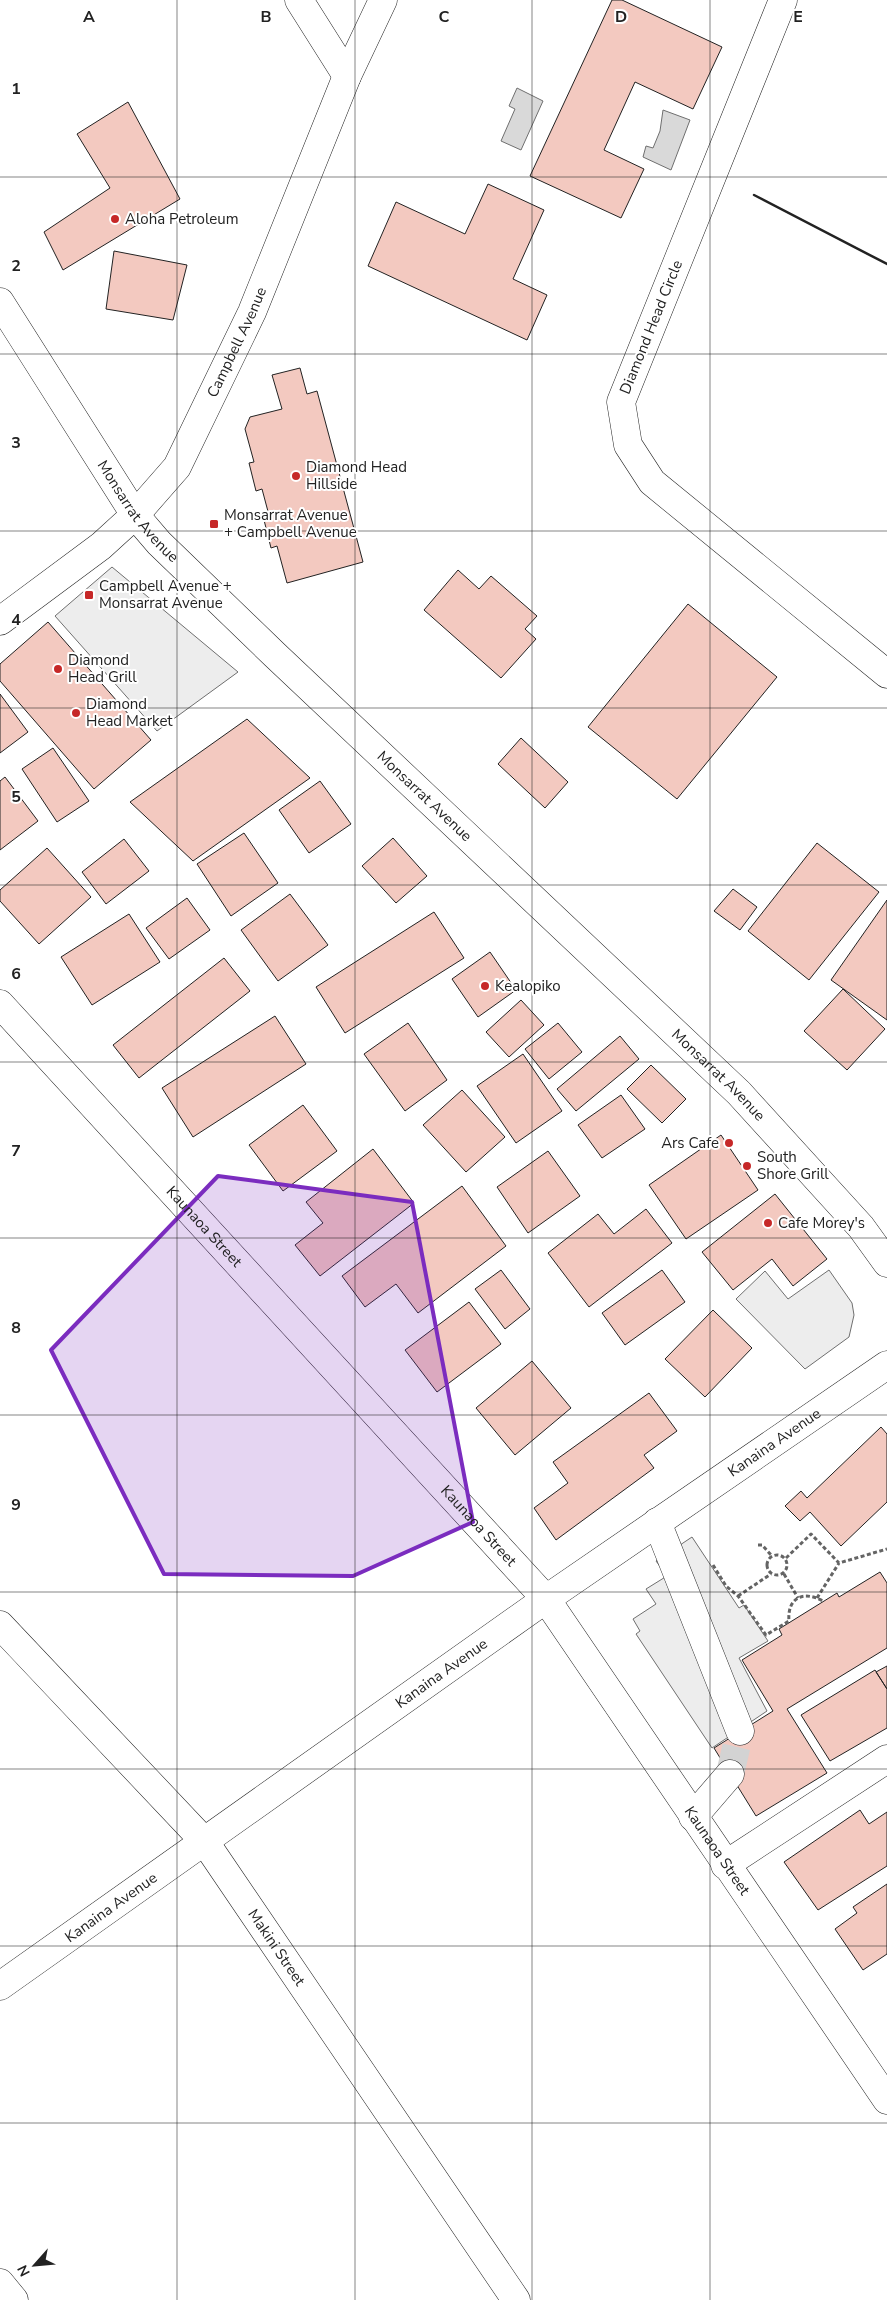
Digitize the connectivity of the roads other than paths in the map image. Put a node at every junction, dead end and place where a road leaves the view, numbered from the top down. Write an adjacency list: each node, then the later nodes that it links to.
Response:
1 (300, 0): 4 (street)
2 (383, 0): 4 (street, Campbell Avenue)
3 (784, 0): 8 (street, Diamond Head Circle)
4 (347, 76): 6 (street, Campbell Avenue)
5 (0, 302): 6 (street, Monsarrat Avenue)
6 (135, 515): 7 (street, Campbell Avenue); 10 (street, Monsarrat Avenue)
7 (0, 621)
8 (887, 674)
9 (0, 1004): 13 (street, Kaunaoa Street)
10 (887, 1263)
11 (887, 1365): 12 (street, Kanaina Avenue)
12 (657, 1522): 13 (street, Kanaina Avenue); 15 (street)
13 (546, 1599): 18 (street, Kaunaoa Street); 19 (street, Kanaina Avenue)
14 (0, 1625): 19 (street, Makini Street)
15 (740, 1732)
16 (887, 1759): 20 (street)
17 (730, 1774): 18 (street)
18 (693, 1817): 20 (street, Kaunaoa Street)
19 (205, 1842): 21 (street, Kanaina Avenue); 25 (street, Makini Street)
20 (725, 1865): 22 (street, Kaunaoa Street)
21 (0, 1986)
22 (887, 2100)
23 (0, 2283): 24 (street)
24 (14, 2300)
25 (516, 2300)

